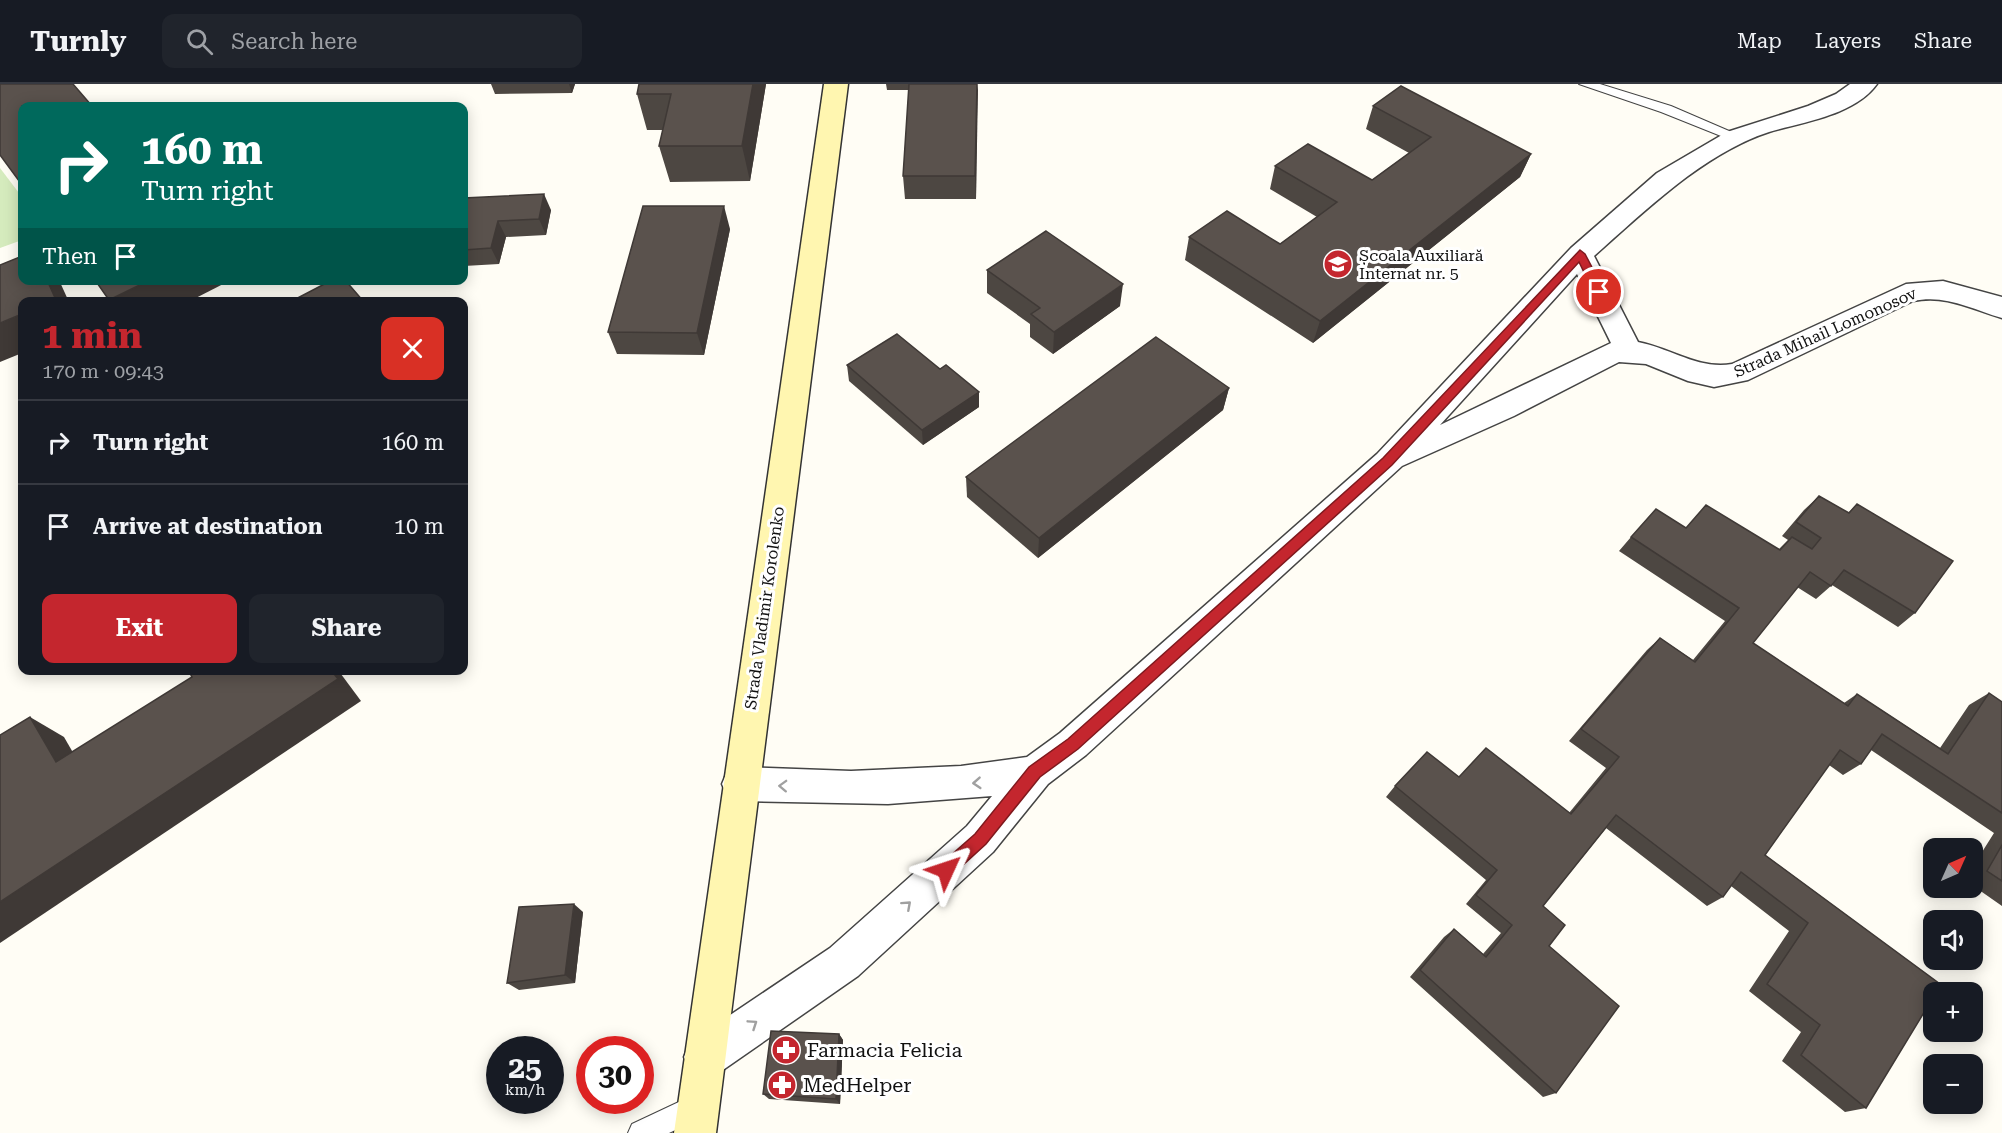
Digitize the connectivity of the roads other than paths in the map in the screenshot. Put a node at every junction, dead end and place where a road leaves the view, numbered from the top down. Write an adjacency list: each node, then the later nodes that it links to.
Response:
1 (836, 84): 10 (main road, Strada Vladimir Korolenko)
2 (1586, 84): 4 (lane)
3 (1865, 84): 4 (street)
4 (1736, 137): 5 (street)
5 (1580, 254): 7 (street); 8 (street)
6 (2002, 308): 7 (street, Strada Mihail Lomonosov)
7 (1628, 349): 8 (street)
8 (1388, 462): 9 (street)
9 (1035, 772): 10 (street, one-way to 10); 11 (street, one-way to 9)
10 (740, 784): 11 (main road, Strada Vladimir Korolenko)
11 (705, 1057): 12 (main road, Strada Vladimir Korolenko)
12 (697, 1120): 13 (lane)
13 (641, 1133)

